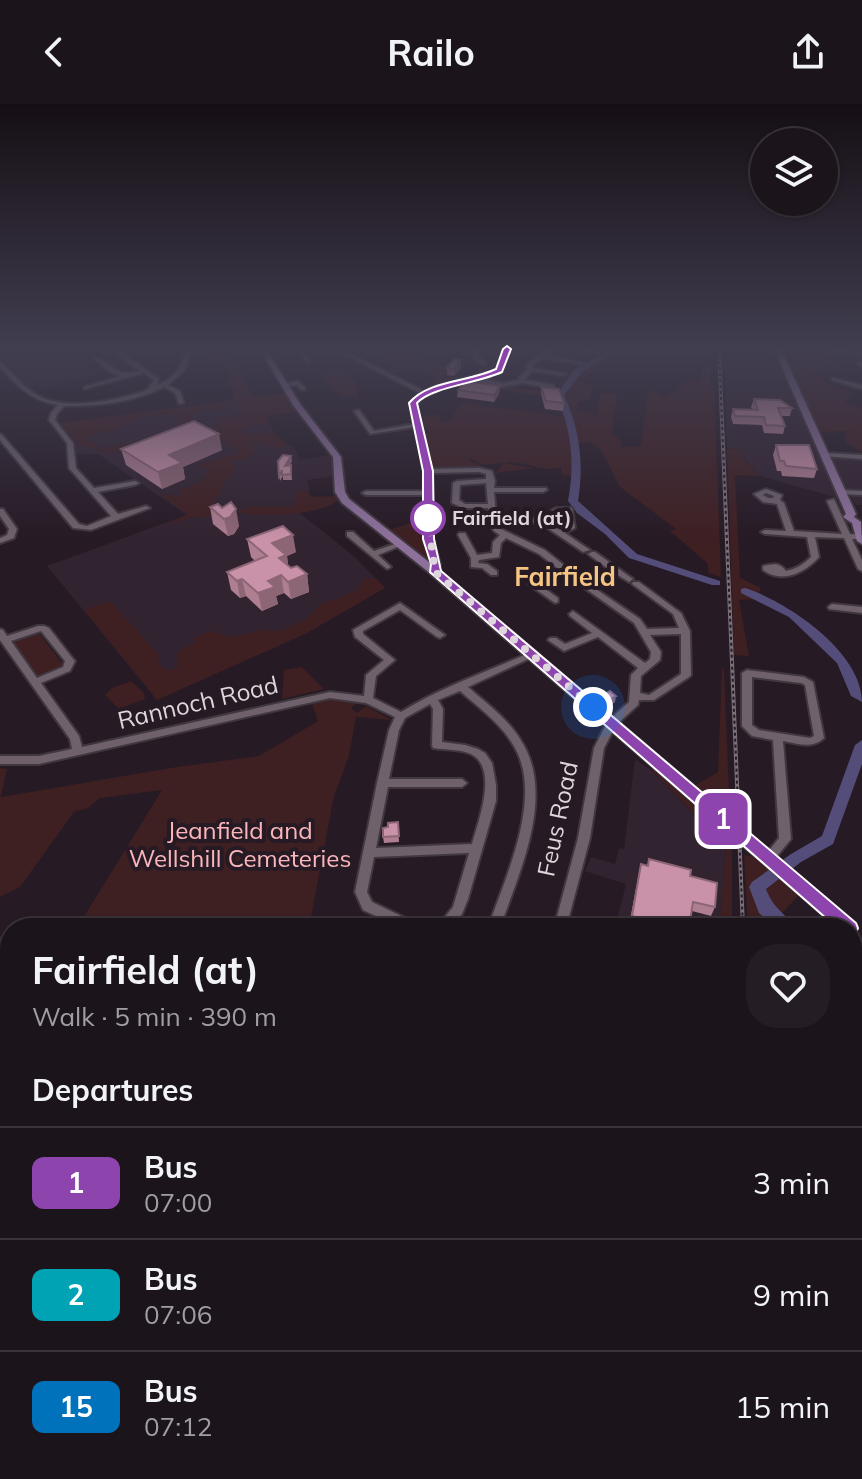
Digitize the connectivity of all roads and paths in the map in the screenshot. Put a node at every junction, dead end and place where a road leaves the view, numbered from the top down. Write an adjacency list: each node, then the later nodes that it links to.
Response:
1 (54, 413): 16 (street)
2 (305, 413): 41 (main road)
3 (358, 413): 6 (street)
4 (415, 413): 6 (street)
5 (805, 413): 9 (main road)
6 (417, 425): 12 (street)
7 (0, 436): 8 (street)
8 (15, 454): 11 (street); 28 (street)
9 (824, 455): 10 (street); 13 (main road)
10 (862, 457)
11 (0, 458)
12 (428, 471): 15 (street); 20 (street)
13 (835, 479): 18 (main road); 30 (main road)
14 (129, 485): 16 (street)
15 (491, 486): 17 (street); 24 (street); 24 (street)
16 (94, 490): 28 (street)
17 (543, 490)
18 (844, 492): 21 (street); 30 (main road)
19 (366, 493): 20 (street)
20 (428, 493): 47 (street)
21 (862, 493)
22 (776, 501): 33 (street)
23 (831, 501): 38 (street)
24 (492, 506): 29 (street)
25 (146, 508): 28 (street)
26 (556, 510): 32 (street)
27 (0, 511): 40 (street)
28 (116, 517)
29 (493, 518): 32 (street); 35 (street)
30 (858, 518): 39 (main road)
31 (765, 531): 33 (street)
32 (561, 532): 46 (street)
33 (791, 533): 36 (street)
34 (350, 534): 42 (street)
35 (506, 534): 43 (street); 48 (street)
36 (810, 534): 38 (street); 49 (street)
37 (462, 535): 43 (street)
38 (847, 537): 39 (street); 45 (street)
39 (861, 539)
40 (0, 541)
41 (401, 544): 42 (street); 47 (main road)
42 (373, 554): 44 (street)
43 (475, 558): 50 (street)
44 (387, 567)
45 (862, 569)
46 (617, 571): 51 (street); 56 (street)
47 (435, 572): 62 (main road)
48 (565, 572): 51 (street); 52 (street)
49 (782, 572)
50 (494, 573)
51 (584, 585): 57 (street)
52 (555, 600)
53 (832, 607): 54 (street)
54 (862, 610)
55 (573, 614): 58 (street)
56 (685, 631): 57 (street); 66 (street)
57 (646, 632): 63 (street)
58 (599, 633): 61 (street); 63 (street)
59 (440, 635): 67 (street)
60 (3, 636): 64 (street); 64 (street)
61 (553, 640)
62 (532, 655): 65 (street); 70 (main road)
63 (643, 667): 66 (street)
64 (35, 682): 72 (street)
65 (460, 686): 68 (street); 81 (street)
66 (636, 696): 70 (street, Feus Road)
67 (368, 700): 69 (street, Rannoch Road); 72 (street, Rannoch Road)
68 (433, 700): 69 (street); 76 (street)
69 (401, 716): 74 (street)
70 (612, 723): 78 (main road, bridge); 82 (street, Feus Road)
71 (778, 737): 71 (street); 78 (street)
72 (77, 750): 73 (street, Rannoch Road)
73 (0, 760)
74 (382, 783): 75 (street); 77 (street)
75 (462, 783)
76 (476, 848): 77 (street); 80 (street)
77 (370, 853): 79 (street)
78 (768, 858): 83 (main road)
79 (393, 918)
80 (451, 918)
81 (497, 918)
82 (563, 918)
83 (838, 918)

